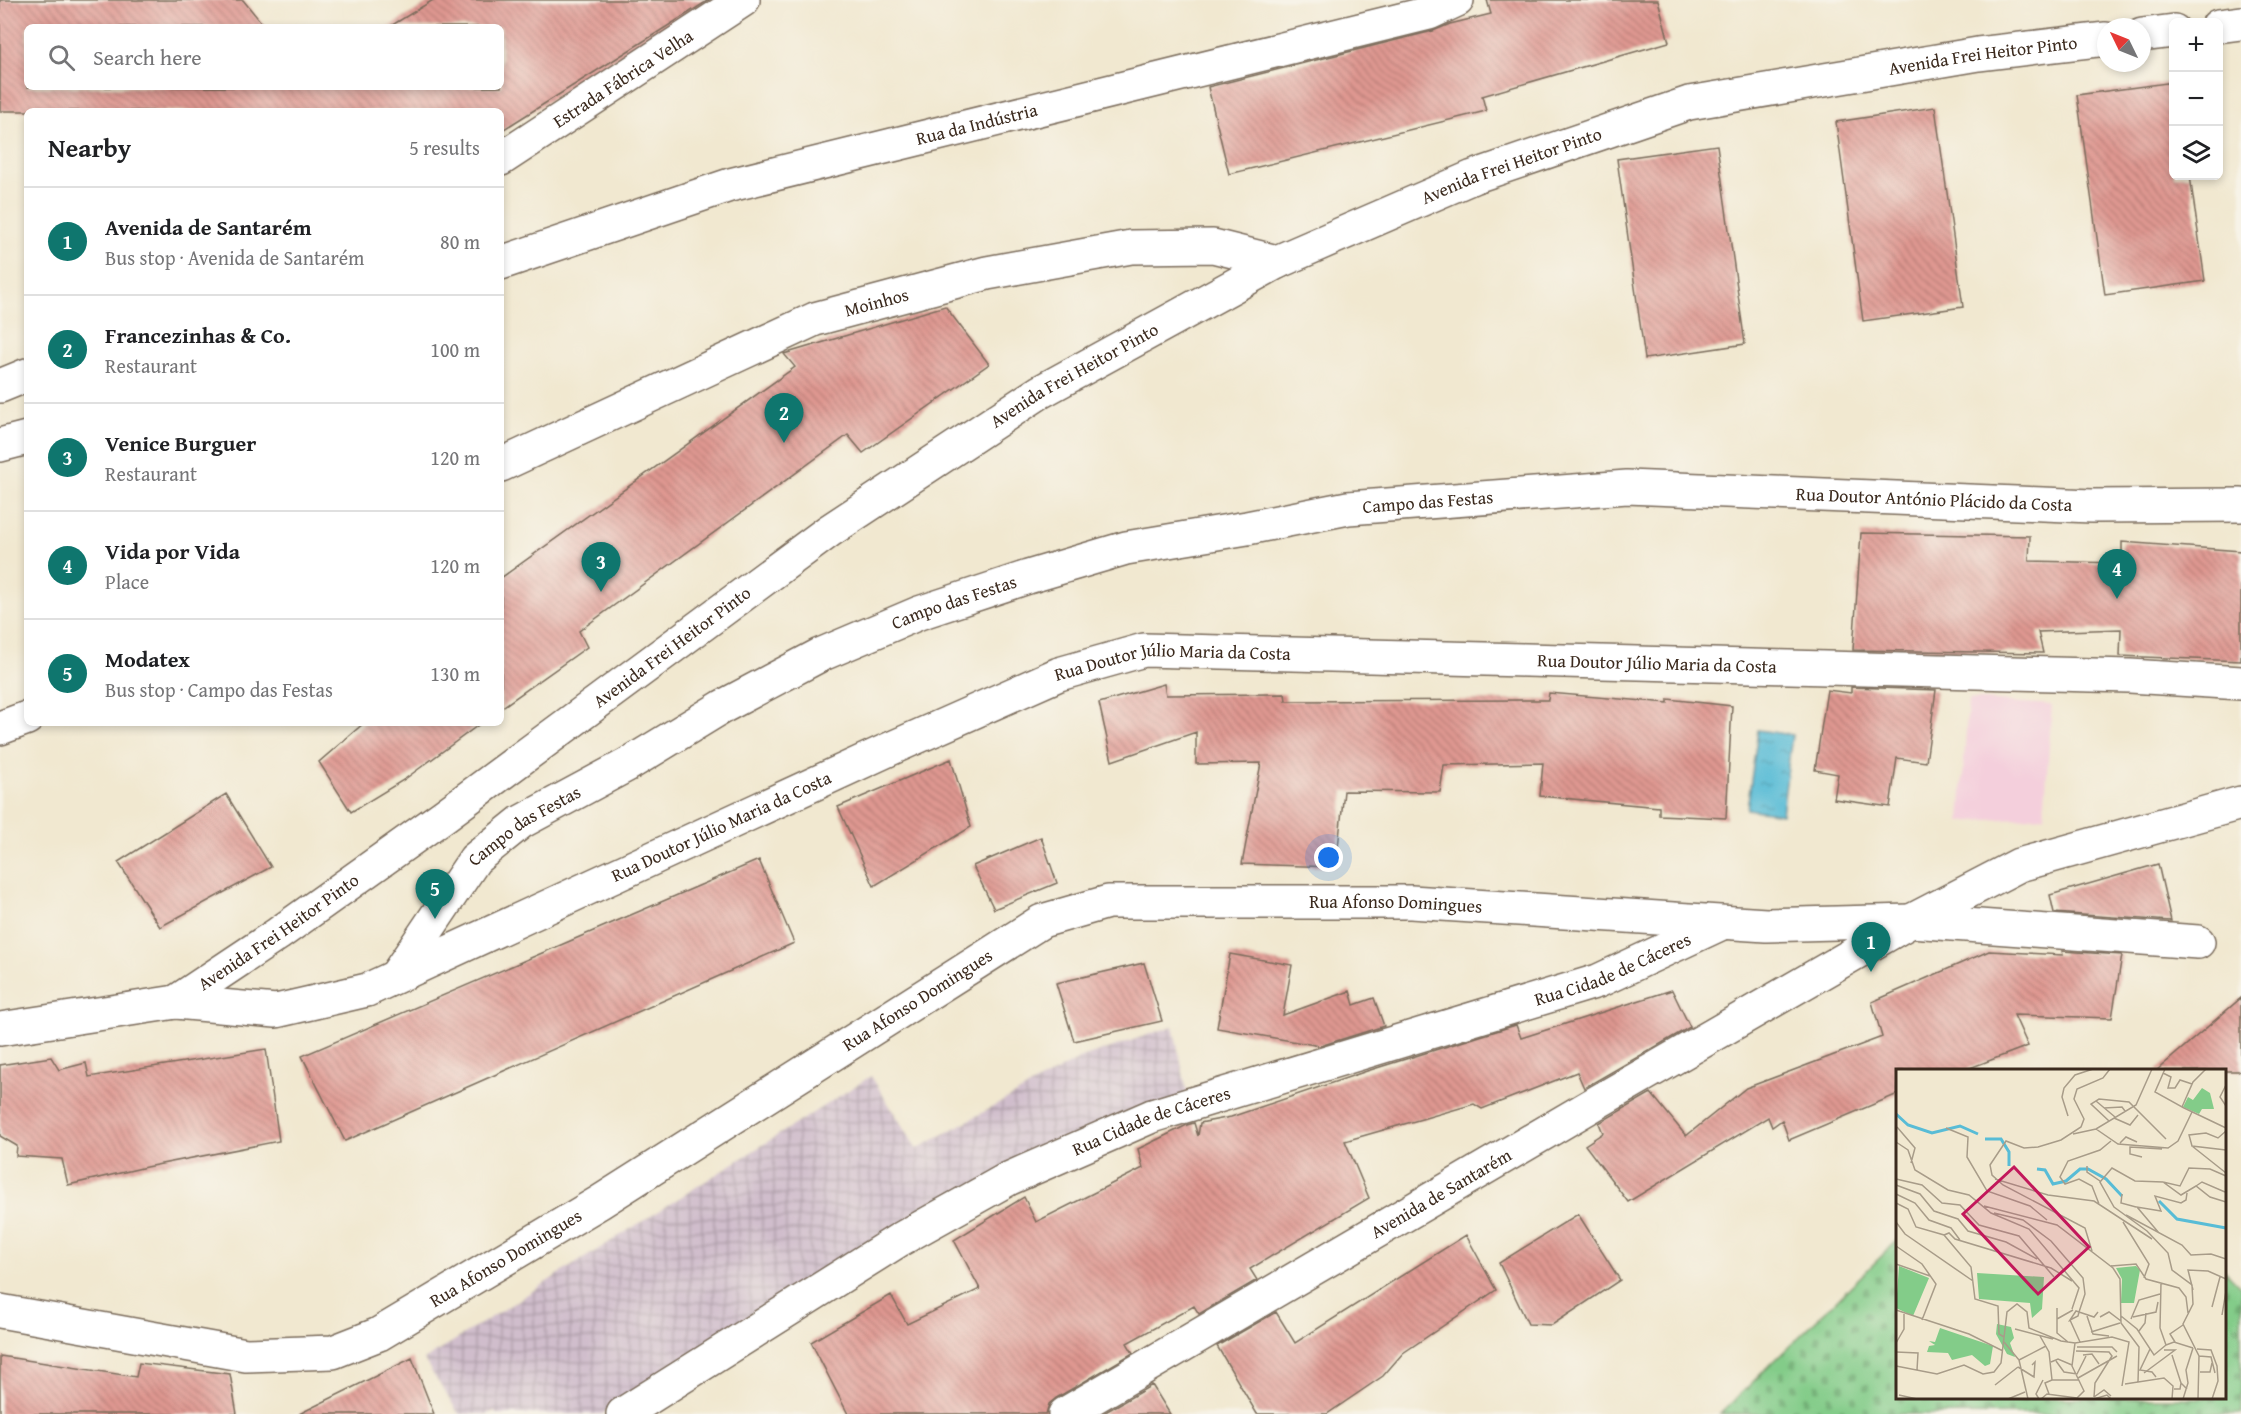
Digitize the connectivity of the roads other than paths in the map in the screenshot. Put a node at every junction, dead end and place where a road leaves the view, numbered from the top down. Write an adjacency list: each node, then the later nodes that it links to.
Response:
1 (743, 0): 8 (street, Estrada Fábrica Velha)
2 (1457, 0): 9 (street, Rua da Indústria)
3 (2241, 23): 4 (street)
4 (2223, 25)
5 (2169, 32): 6 (street)
6 (2151, 34)
7 (2097, 40): 10 (street, Avenida Frei Heitor Pinto)
8 (504, 157)
9 (504, 262)
10 (1277, 262): 15 (street, Moinhos); 26 (street, Avenida Frei Heitor Pinto)
11 (24, 376): 12 (street)
12 (0, 386)
13 (24, 439): 14 (street)
14 (0, 445)
15 (504, 464)
16 (1627, 487): 17 (street, Rua Doutor António Plácido da Costa); 25 (street, Campo das Festas)
17 (2241, 506)
18 (2241, 683): 25 (street, Rua Doutor Júlio Maria da Costa)
19 (24, 719): 20 (street)
20 (0, 728)
21 (2241, 803): 22 (street, Avenida de Santarém)
22 (1911, 921): 23 (street, Rua Afonso Domingues); 24 (street); 30 (street, Avenida de Santarém)
23 (1723, 922): 28 (street, Rua Afonso Domingues); 29 (street, Rua Cidade de Cáceres)
24 (2198, 942)
25 (396, 976): 26 (street, Rua Doutor Júlio Maria da Costa)
26 (176, 1002): 27 (street)
27 (0, 1029)
28 (0, 1311)
29 (623, 1414)
30 (1065, 1414)

